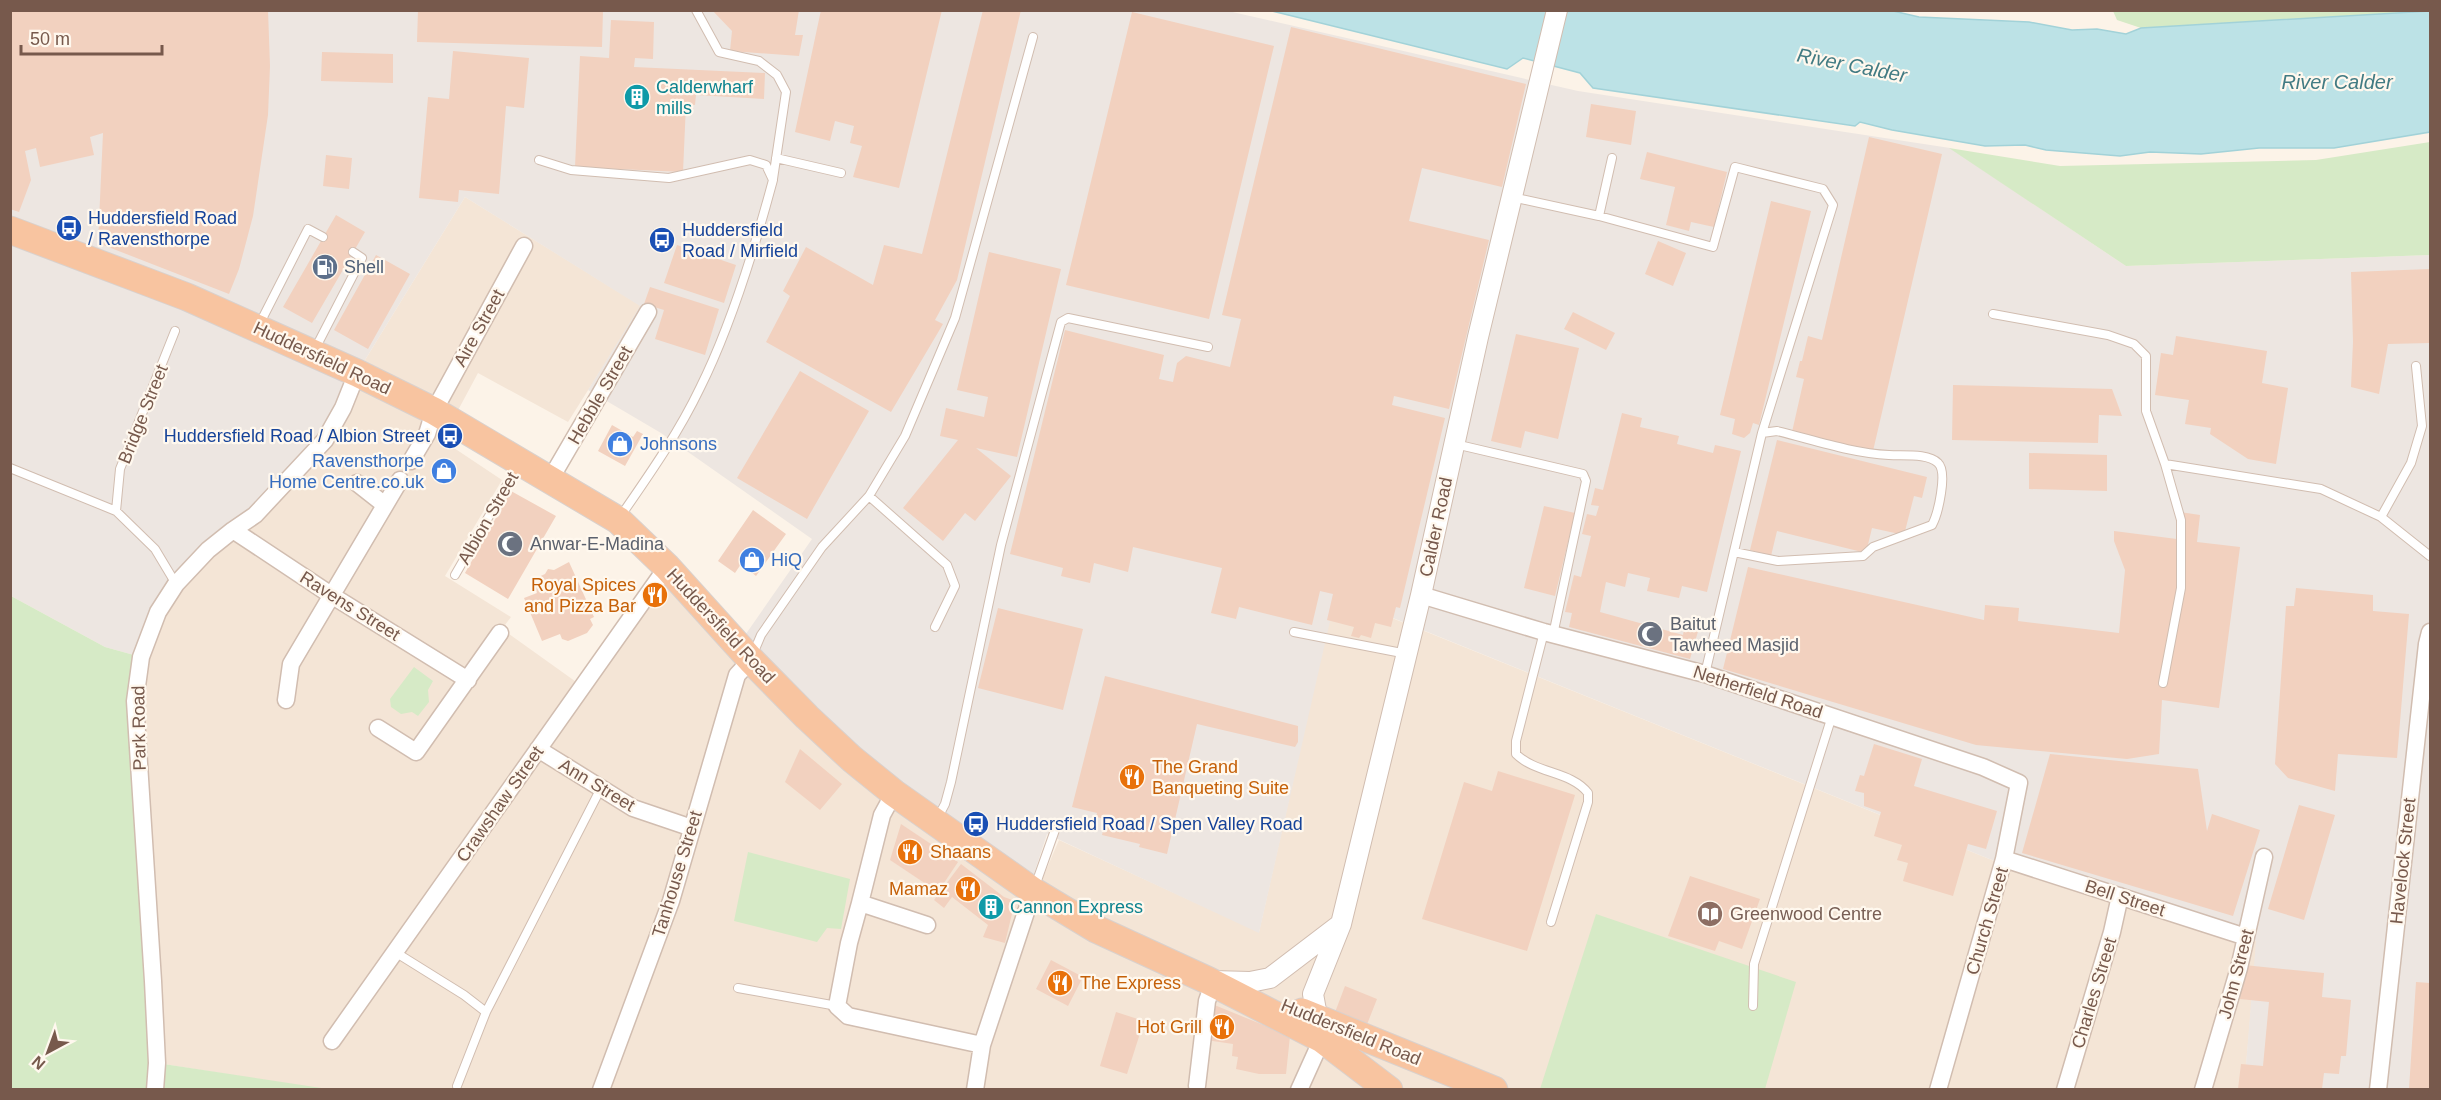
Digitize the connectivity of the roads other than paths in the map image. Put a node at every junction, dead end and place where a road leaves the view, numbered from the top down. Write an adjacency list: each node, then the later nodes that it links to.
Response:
1 (696, 10): 4 (lane)
2 (1557, 10): 9 (street, Calder Road)
3 (1033, 37): 33 (lane)
4 (776, 158): 7 (lane); 8 (lane)
5 (1612, 158): 10 (lane)
6 (539, 160): 8 (lane)
7 (841, 173)
8 (773, 180): 37 (lane)
9 (1511, 197): 10 (lane); 25 (street, Calder Road)
10 (1599, 216): 24 (lane)
11 (10, 230): 17 (highway, Huddersfield Road)
12 (323, 237): 17 (lane)
13 (524, 246): 23 (street, Aire Street)
14 (352, 252): 20 (lane)
15 (648, 312): 30 (street, Hebble Street)
16 (1993, 314): 28 (lane)
17 (258, 328): 20 (highway, Huddersfield Road)
18 (175, 331): 35 (lane, Bridge Street)
19 (1208, 347): 63 (lane)
20 (313, 353): 22 (highway, Huddersfield Road)
21 (2416, 366): 36 (lane)
22 (357, 373): 23 (highway, Huddersfield Road); 38 (street, Park Road)
23 (434, 411): 26 (street, Aire Street); 27 (highway, Huddersfield Road)
24 (1762, 433): 39 (lane); 39 (lane)
25 (1454, 444): 45 (street, Calder Road); 50 (lane)
26 (411, 461)
27 (521, 461): 30 (highway, Huddersfield Road); 42 (lane, Albion Street)
28 (2165, 464): 36 (lane); 55 (lane)
29 (10, 468): 35 (lane)
30 (551, 478): 37 (highway, Huddersfield Road)
31 (400, 480): 34 (street)
32 (357, 483): 34 (street)
33 (869, 496): 46 (lane); 52 (lane)
34 (385, 505): 44 (street)
35 (116, 511): 43 (lane)
36 (2381, 517): 40 (lane)
37 (618, 520): 41 (highway, Huddersfield Road)
38 (233, 530): 43 (street, Park Road); 44 (street, Ravens Street)
39 (1734, 552): 53 (lane)
40 (2430, 556)
41 (667, 567): 52 (highway, Huddersfield Road); 59 (street, Crawshaw Street)
42 (455, 575)
43 (176, 584): 87 (street, Park Road)
44 (331, 595): 54 (street, Ravens Street); 56 (street)
45 (1421, 596): 50 (street, Netherfield Road); 51 (street, Calder Road)
46 (935, 627)
47 (1294, 632): 51 (lane)
48 (2430, 632): 96 (street, Havelock Street)
49 (500, 633): 54 (street)
50 (1548, 634): 53 (street, Netherfield Road); 71 (lane)
51 (1407, 654): 72 (street, Calder Road)
52 (751, 660): 62 (highway, Huddersfield Road); 64 (street, Tanhouse Street)
53 (1705, 674): 57 (street, Netherfield Road)
54 (468, 680): 58 (street)
55 (2163, 683)
56 (286, 700)
57 (1832, 716): 60 (street, Netherfield Road); 79 (lane)
58 (378, 728)
59 (538, 749): 61 (street, Ann Street); 75 (street, Crawshaw Street)
60 (1988, 768): 67 (street, Church Street)
61 (601, 788): 64 (street, Ann Street); 80 (lane)
62 (894, 793): 63 (highway, Huddersfield Road); 70 (street)
63 (935, 822): 68 (highway, Huddersfield Road)
64 (692, 828): 88 (street, Tanhouse Street)
65 (1055, 830): 68 (lane)
66 (2264, 857): 74 (street, John Street)
67 (2004, 859): 69 (street, Bell Street); 93 (street, Church Street)
68 (1033, 891): 76 (highway, Huddersfield Road); 83 (street)
69 (2120, 896): 74 (street, Bell Street); 94 (street, Charles Street)
70 (860, 903): 73 (street); 78 (street)
71 (1551, 922)
72 (1341, 924): 76 (street); 81 (street, Calder Road)
73 (927, 925)
74 (2246, 937): 95 (street, John Street)
75 (395, 952): 80 (lane); 82 (street, Crawshaw Street)
76 (1210, 982): 81 (highway, Huddersfield Road); 86 (street)
77 (738, 988): 78 (lane)
78 (837, 1006): 83 (street)
79 (1753, 1006)
80 (486, 1012): 85 (lane)
81 (1320, 1029): 84 (highway, Huddersfield Road); 90 (street); 91 (highway, Huddersfield Road)
82 (332, 1041)
83 (982, 1045): 89 (street)
84 (1440, 1080): 92 (highway, Huddersfield Road)
85 (457, 1086)
86 (1197, 1086)
87 (155, 1089)
88 (601, 1089)
89 (975, 1089)
90 (1299, 1089)
91 (1389, 1089)
92 (1494, 1089)
93 (1938, 1089)
94 (2065, 1089)
95 (2203, 1089)
96 (2378, 1089)

